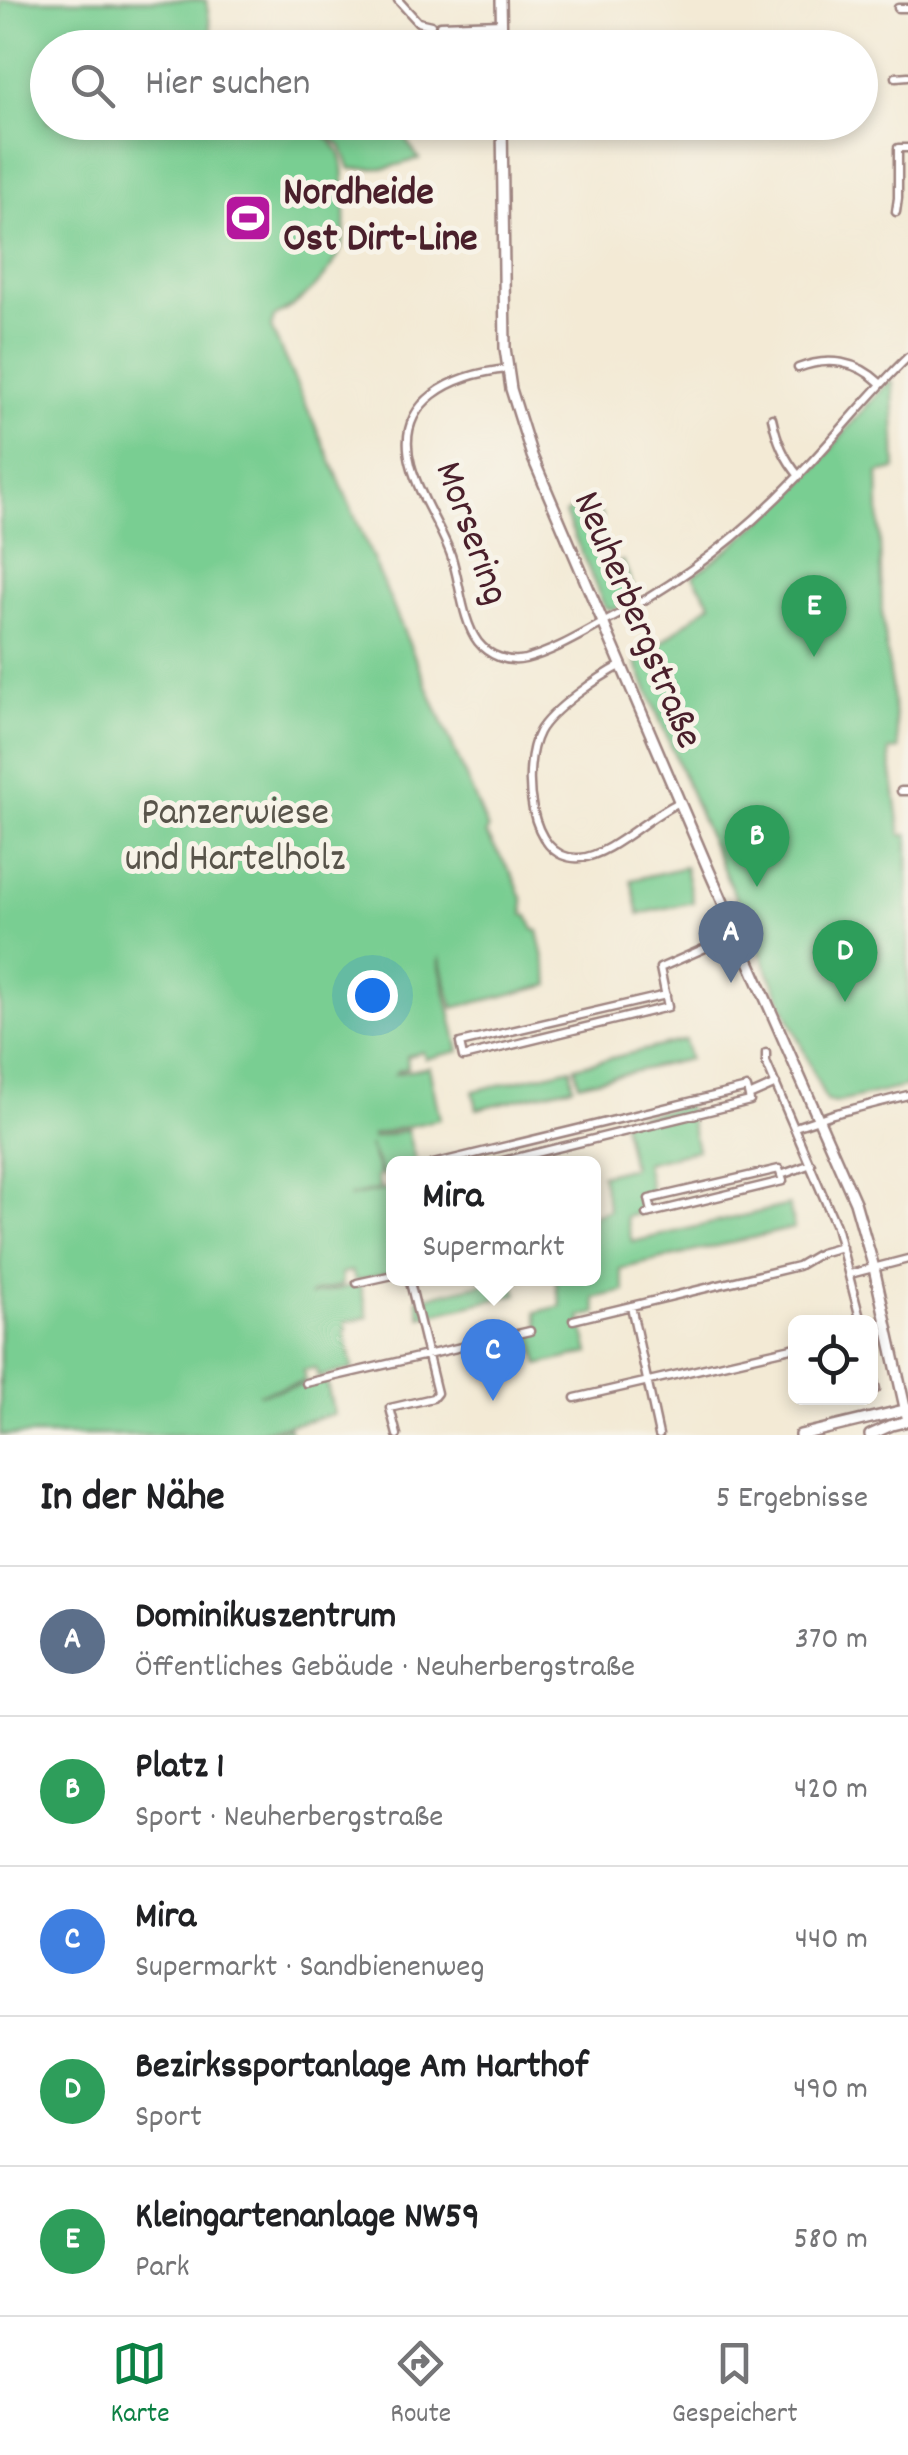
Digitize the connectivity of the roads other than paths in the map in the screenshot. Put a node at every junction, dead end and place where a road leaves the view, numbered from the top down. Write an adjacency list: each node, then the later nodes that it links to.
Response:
1 (502, 0): 5 (main road)
2 (400, 1): 6 (street)
3 (898, 8): 4 (street)
4 (908, 8)
5 (502, 23): 7 (street); 8 (main road)
6 (431, 25)
7 (440, 25)
8 (502, 30)
9 (896, 76): 10 (street)
10 (908, 76)
11 (502, 140): 16 (main road, Neuherbergstraße)
12 (908, 148): 13 (street)
13 (896, 212)
14 (908, 357): 17 (street)
15 (798, 368): 17 (street)
16 (508, 370): 20 (main road, Neuherbergstraße); 20 (street, Morsering)
17 (880, 383): 19 (street)
18 (772, 418): 19 (street)
19 (799, 476): 20 (street)
20 (604, 623): 21 (main road, Neuherbergstraße)
21 (622, 665): 22 (main road, Neuherbergstraße); 22 (street)
22 (680, 802): 23 (main road, Neuherbergstraße)
23 (737, 934): 24 (street); 34 (main road, Neuherbergstraße)
24 (666, 995): 25 (street); 26 (street)
25 (561, 1020): 26 (street); 26 (street)
26 (564, 1033)
27 (766, 1052): 28 (street)
28 (776, 1084): 30 (street); 36 (street)
29 (908, 1095): 34 (street)
30 (749, 1096): 31 (street); 33 (street)
31 (694, 1101): 32 (street); 33 (street)
32 (654, 1110): 35 (street); 37 (street)
33 (696, 1114): 35 (street)
34 (818, 1119): 36 (street); 49 (main road, Neuherbergstraße)
35 (658, 1124): 38 (street)
36 (795, 1127): 43 (street)
37 (576, 1129): 38 (street); 39 (street)
38 (579, 1142): 42 (street)
39 (476, 1153): 40 (street); 41 (street)
40 (464, 1156)
41 (477, 1156)
42 (523, 1156)
43 (811, 1164): 45 (street); 47 (street)
44 (764, 1173): 45 (street); 46 (street); 46 (street)
45 (781, 1176): 46 (street)
46 (766, 1185)
47 (842, 1247): 50 (street); 54 (street)
48 (908, 1260): 49 (street)
49 (874, 1268): 50 (street); 63 (main road, Neuherbergstraße)
50 (850, 1274): 55 (street)
51 (386, 1276): 52 (street)
52 (357, 1283)
53 (411, 1286): 59 (street)
54 (630, 1306): 56 (street); 60 (street)
55 (859, 1315)
56 (572, 1320)
57 (530, 1330): 59 (street)
58 (788, 1349): 60 (street)
59 (427, 1354): 61 (street); 65 (street)
60 (647, 1382): 62 (street); 66 (street)
61 (306, 1383)
62 (575, 1398)
63 (906, 1409): 64 (main road, Neuherbergstraße); 67 (main road)
64 (908, 1422): 68 (main road)
65 (396, 1435)
66 (660, 1435)
67 (800, 1435)
68 (870, 1435)

